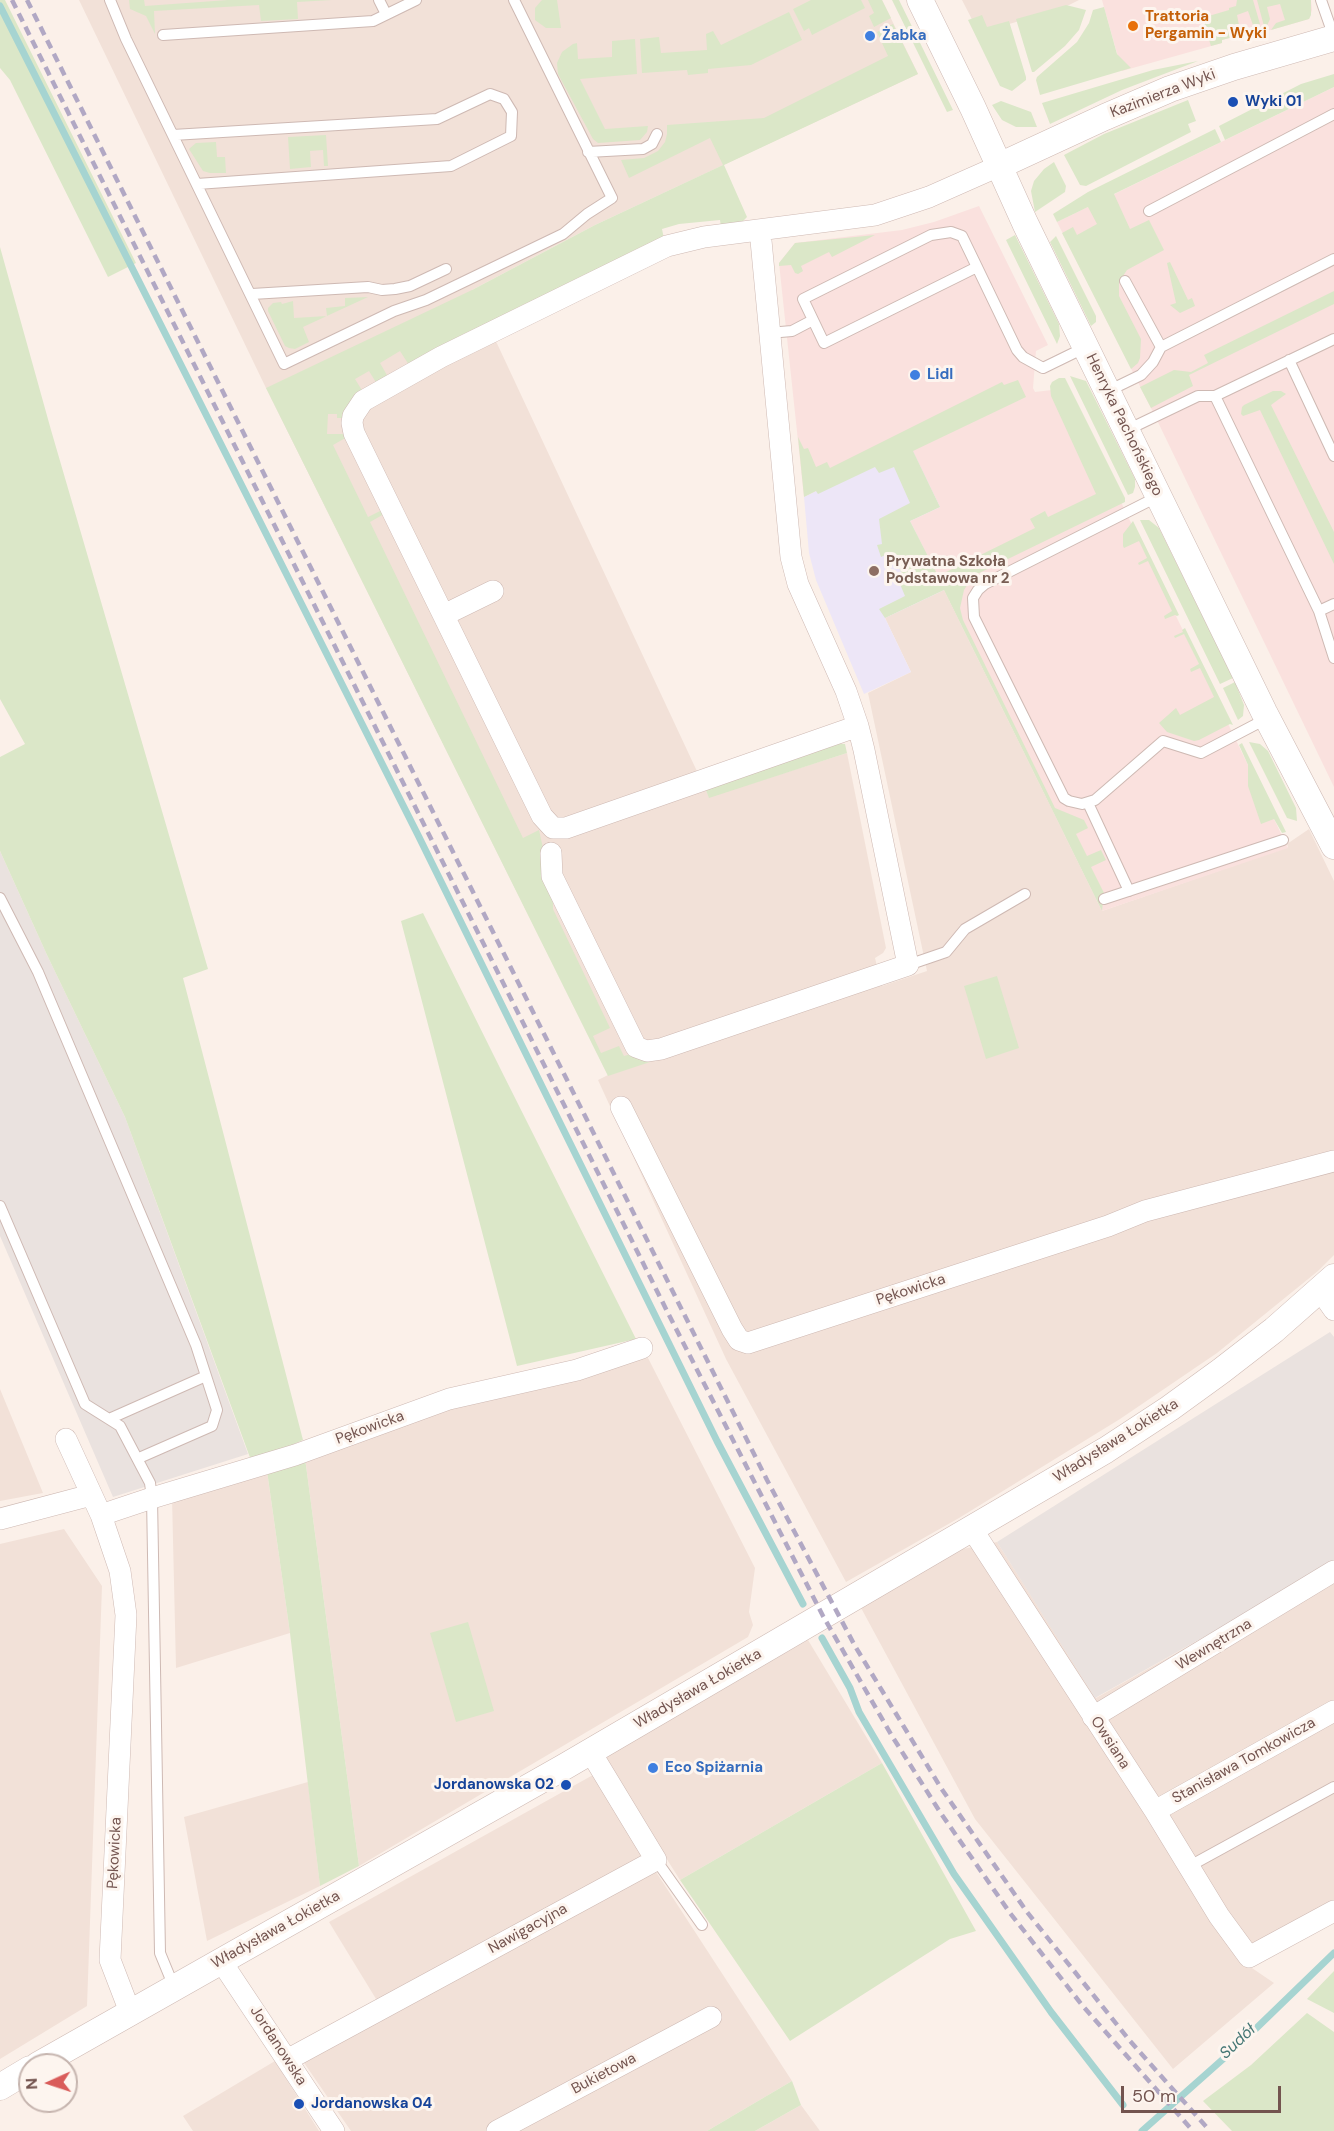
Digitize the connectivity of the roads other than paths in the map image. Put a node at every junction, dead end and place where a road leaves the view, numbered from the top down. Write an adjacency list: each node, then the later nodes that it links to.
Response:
1 (110, 0): 12 (lane)
2 (379, 0): 7 (lane)
3 (416, 0): 7 (lane)
4 (514, 0): 13 (lane)
5 (920, 0): 14 (street, Henryka Pachońskiego)
6 (1321, 0): 9 (lane)
7 (386, 15): 8 (lane)
8 (163, 35)
9 (1334, 37): 14 (street, Kazimierza Wyki)
10 (1334, 114): 16 (lane)
11 (657, 134): 13 (lane)
12 (173, 135): 15 (lane); 15 (lane)
13 (588, 152): 22 (lane)
14 (999, 166): 17 (street); 26 (street, Henryka Pachońskiego)
15 (197, 184): 22 (lane)
16 (1149, 211)
17 (760, 230): 24 (street); 37 (street)
18 (1334, 258): 27 (lane)
19 (977, 267): 23 (lane); 23 (lane); 26 (lane)
20 (446, 269): 22 (lane)
21 (1125, 281): 27 (lane)
22 (252, 294)
23 (813, 320): 24 (lane)
24 (769, 333): 40 (street)
25 (1334, 339): 28 (lane)
26 (1087, 347): 29 (street, Henryka Pachońskiego)
27 (1161, 347): 29 (lane)
28 (1289, 360): 30 (lane); 32 (lane)
29 (1108, 391): 31 (street, Henryka Pachońskiego)
30 (1215, 396): 31 (lane); 36 (lane)
31 (1127, 430): 33 (street, Henryka Pachońskiego)
32 (1334, 456)
33 (1159, 496): 39 (street, Henryka Pachońskiego); 41 (lane)
34 (493, 591): 37 (street)
35 (1334, 604): 36 (lane)
36 (1319, 611): 38 (lane)
37 (444, 615): 40 (street)
38 (1334, 658)
39 (1267, 718): 41 (lane); 42 (street, Henryka Pachońskiego)
40 (858, 726): 50 (street)
41 (1088, 803): 46 (lane)
42 (1328, 821): 44 (street, Henryka Pachońskiego)
43 (1283, 840): 46 (lane)
44 (1334, 846)
45 (551, 853): 50 (street)
46 (1129, 891): 49 (lane)
47 (1025, 894): 50 (lane)
48 (0, 898): 56 (lane)
49 (1104, 899)
50 (908, 965)
51 (621, 1107): 52 (street, Pękowicka)
52 (1334, 1161)
53 (0, 1206): 57 (lane)
54 (1329, 1292): 64 (street, Władysława Łokietka)
55 (642, 1348): 61 (street, Pękowicka)
56 (206, 1376): 57 (lane); 59 (lane)
57 (110, 1419): 59 (lane)
58 (66, 1439): 60 (street, Pękowicka)
59 (139, 1458): 61 (lane)
60 (91, 1495): 62 (street, Pękowicka); 63 (street)
61 (152, 1498): 62 (street, Pękowicka); 76 (lane)
62 (100, 1515): 77 (street, Pękowicka)
63 (0, 1519)
64 (972, 1529): 67 (street, Owsiana); 68 (street, Władysława Łokietka)
65 (1334, 1571): 67 (street, Wewnętrzna)
66 (1334, 1711): 70 (street, Stanisława Tomkowicza)
67 (1093, 1717): 70 (street, Owsiana)
68 (590, 1751): 71 (street); 75 (street, Władysława Łokietka)
69 (1334, 1787): 72 (lane)
70 (1155, 1811): 72 (street, Owsiana)
71 (656, 1860): 74 (lane); 80 (street, Nawigacyjna)
72 (1188, 1867): 73 (street, Owsiana)
73 (1334, 1911)
74 (702, 1925)
75 (221, 1961): 76 (street, Władysława Łokietka); 80 (street, Jordanowska)
76 (174, 1987): 77 (street, Władysława Łokietka)
77 (130, 2012): 79 (street, Władysława Łokietka)
78 (711, 2017): 84 (street, Bukietowa)
79 (59, 2053)
80 (287, 2060): 83 (street, Jordanowska)
81 (18, 2076): 82 (street)
82 (0, 2087)
83 (334, 2131)
84 (497, 2131)

